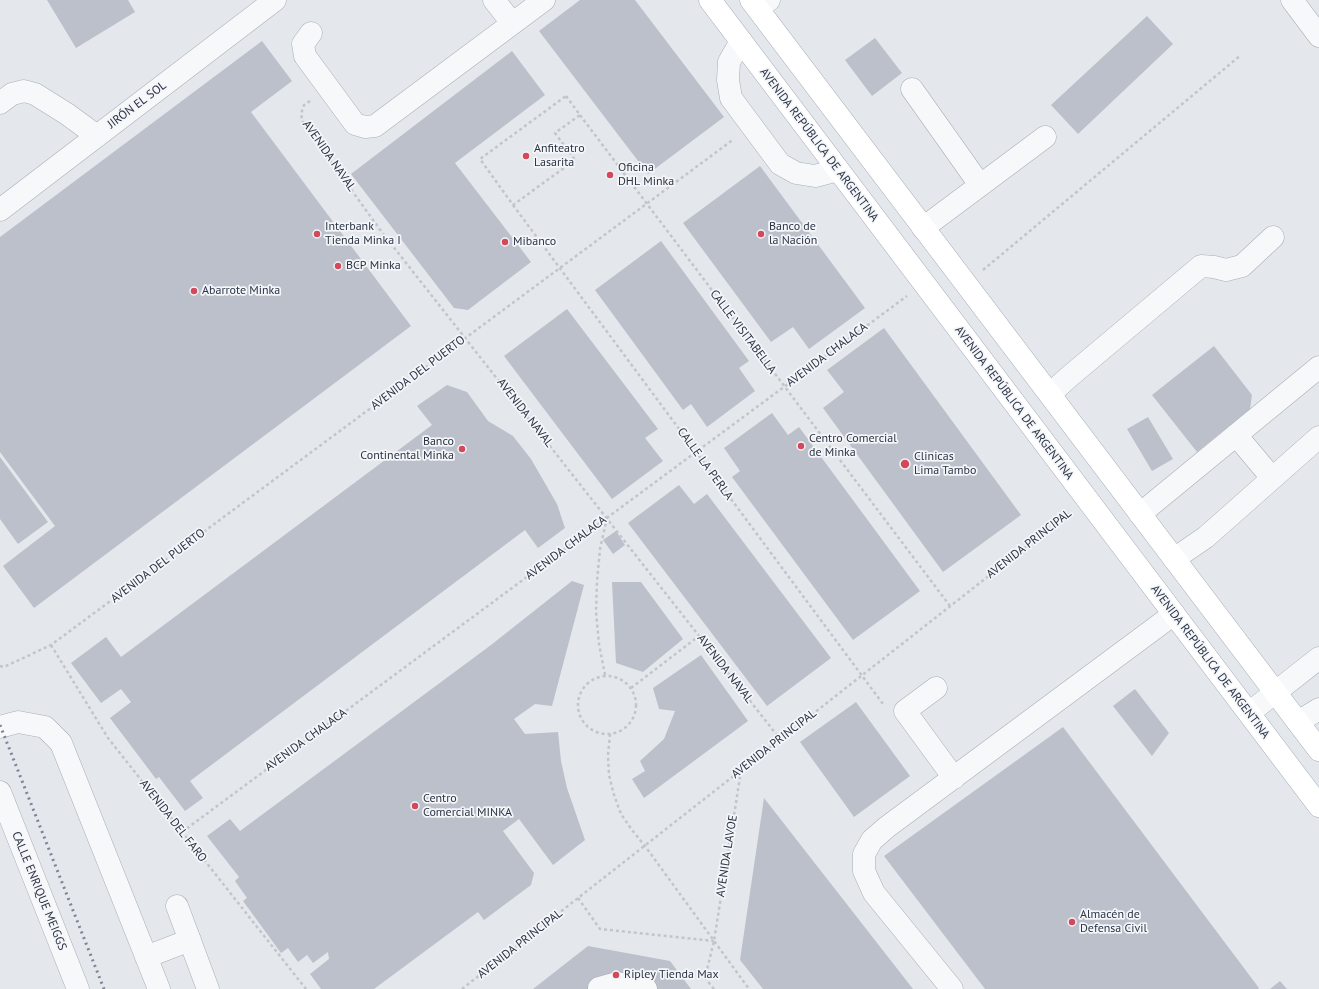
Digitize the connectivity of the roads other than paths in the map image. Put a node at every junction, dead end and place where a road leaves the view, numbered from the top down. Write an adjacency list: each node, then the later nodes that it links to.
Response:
1 (275, 0): 13 (street, JIRÓN EL SOL)
2 (494, 0): 7 (street)
3 (544, 0): 7 (street)
4 (710, 0): 10 (main road, AVENIDA REPÚBLICA DE ARGENTINA)
5 (1292, 0): 9 (street)
6 (759, 3): 18 (main road)
7 (512, 24): 8 (street)
8 (311, 33)
9 (1319, 36)
10 (741, 41): 15 (main road, AVENIDA REPÚBLICA DE ARGENTINA); 15 (street)
11 (912, 89): 16 (street)
12 (0, 103): 13 (street)
13 (97, 136): 17 (street, JIRÓN EL SOL)
14 (1045, 137): 16 (street)
15 (838, 170): 27 (main road, AVENIDA REPÚBLICA DE ARGENTINA)
16 (980, 185): 18 (street)
17 (0, 210)
18 (924, 228): 21 (main road)
19 (1274, 237): 21 (street)
20 (1319, 367): 22 (street)
21 (1050, 394): 25 (main road)
22 (1236, 435): 24 (street); 25 (street)
23 (1319, 436): 24 (street)
24 (1272, 478): 26 (street)
25 (1140, 514): 26 (main road)
26 (1174, 559): 30 (main road)
27 (1174, 614): 32 (main road, AVENIDA REPÚBLICA DE ARGENTINA); 36 (street)
28 (1319, 658): 30 (street)
29 (936, 688): 36 (street)
30 (1276, 692): 32 (street); 33 (main road)
31 (1319, 709): 33 (street)
32 (1248, 713): 38 (main road, AVENIDA REPÚBLICA DE ARGENTINA)
33 (1298, 722): 35 (main road)
34 (0, 726): 41 (street)
35 (1319, 750)
36 (954, 778): 47 (street)
37 (0, 792): 43 (street, CALLE ENRIQUE MEIGGS)
38 (1319, 806)
39 (177, 906): 40 (street)
40 (190, 940): 41 (street); 45 (street)
41 (146, 957): 44 (street)
42 (599, 988): 46 (street)
43 (78, 989)
44 (159, 989)
45 (208, 989)
46 (646, 989)
47 (952, 989)

